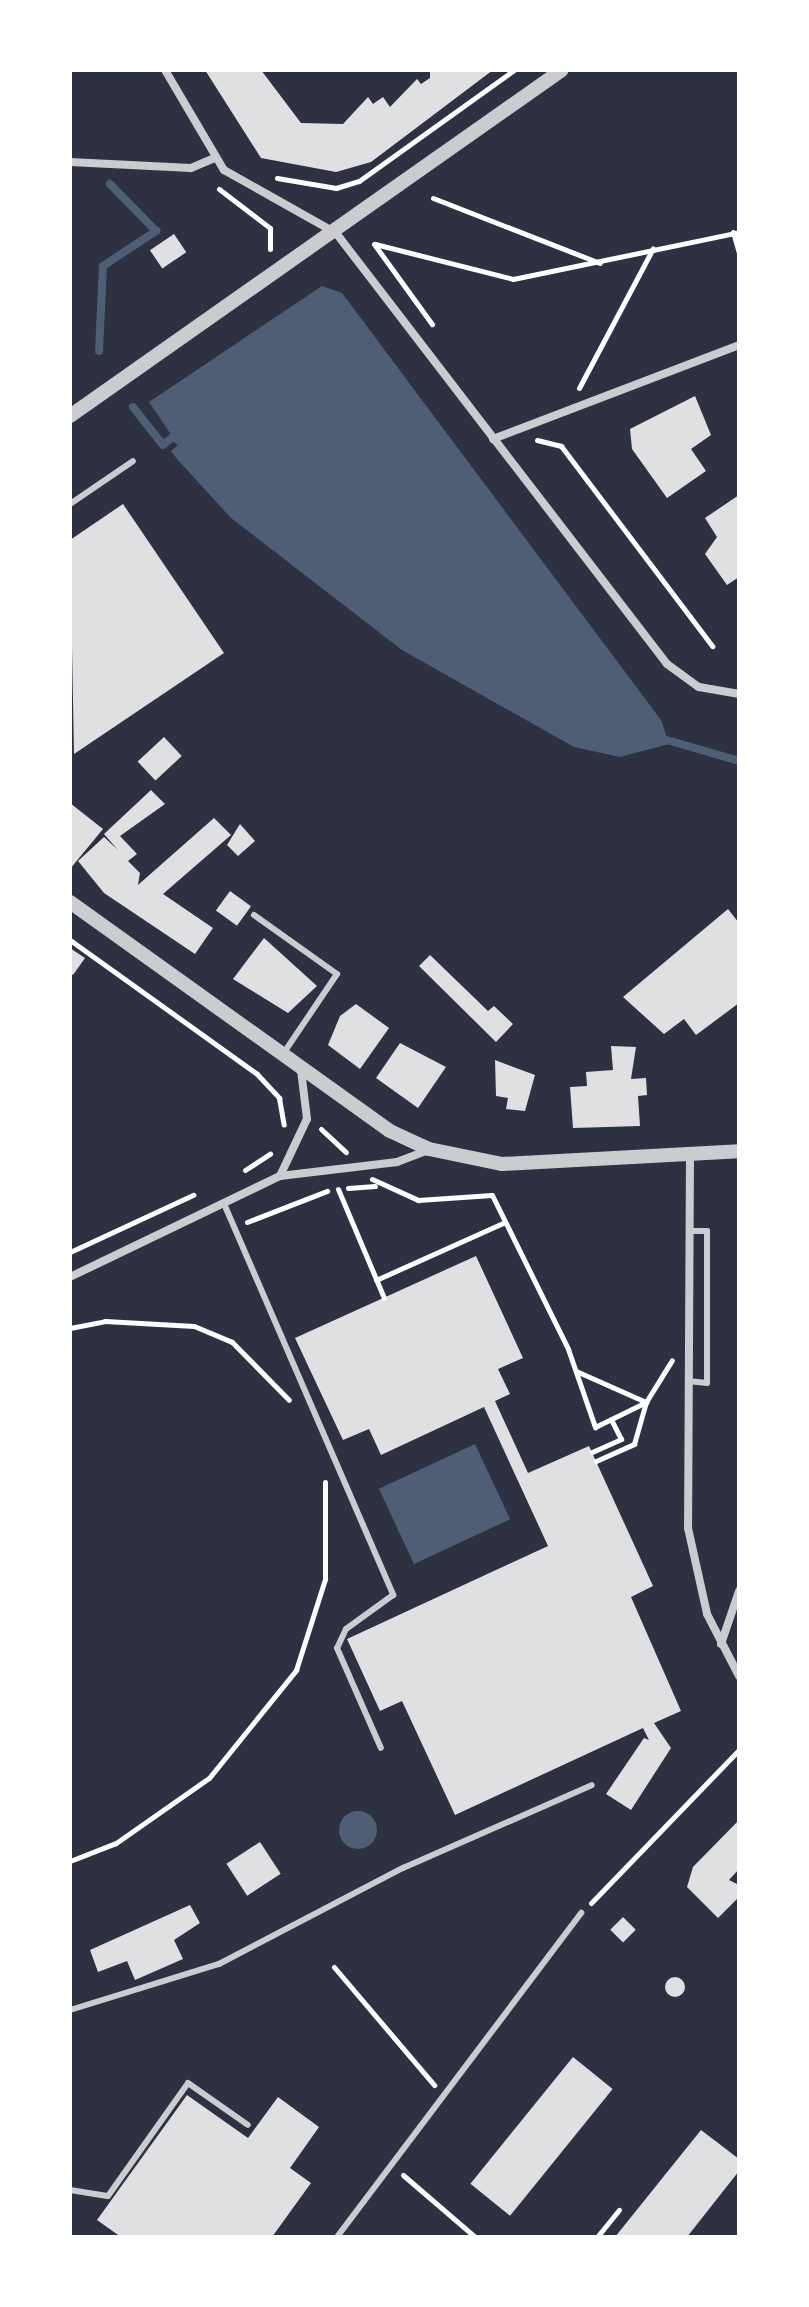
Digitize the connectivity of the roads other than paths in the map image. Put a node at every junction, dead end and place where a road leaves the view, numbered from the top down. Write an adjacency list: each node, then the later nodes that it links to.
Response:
1 (165, 70): 3 (street)
2 (562, 70): 5 (street)
3 (214, 158): 4 (street); 5 (street)
4 (70, 162)
5 (336, 233): 7 (street); 8 (street)
6 (739, 345): 8 (street)
7 (70, 416)
8 (493, 439): 11 (street)
9 (133, 461): 10 (lane)
10 (70, 504)
11 (739, 694)
12 (70, 902): 14 (street)
13 (254, 915): 14 (lane)
14 (283, 1054): 15 (street)
15 (299, 1066): 16 (street); 19 (street)
16 (429, 1149): 18 (street); 19 (street)
17 (739, 1151): 18 (street)
18 (690, 1154): 21 (street)
19 (280, 1176): 20 (street)
20 (225, 1206): 22 (street); 27 (lane)
21 (689, 1231): 23 (street); 23 (lane)
22 (70, 1277)
23 (688, 1381): 25 (street)
24 (739, 1591): 25 (street)
25 (721, 1645): 26 (street)
26 (739, 1676)
27 (381, 1748)
28 (592, 1785): 30 (lane)
29 (581, 1913): 33 (lane)
30 (70, 2010)
31 (248, 2125): 32 (lane)
32 (70, 2190)
33 (337, 2237)

